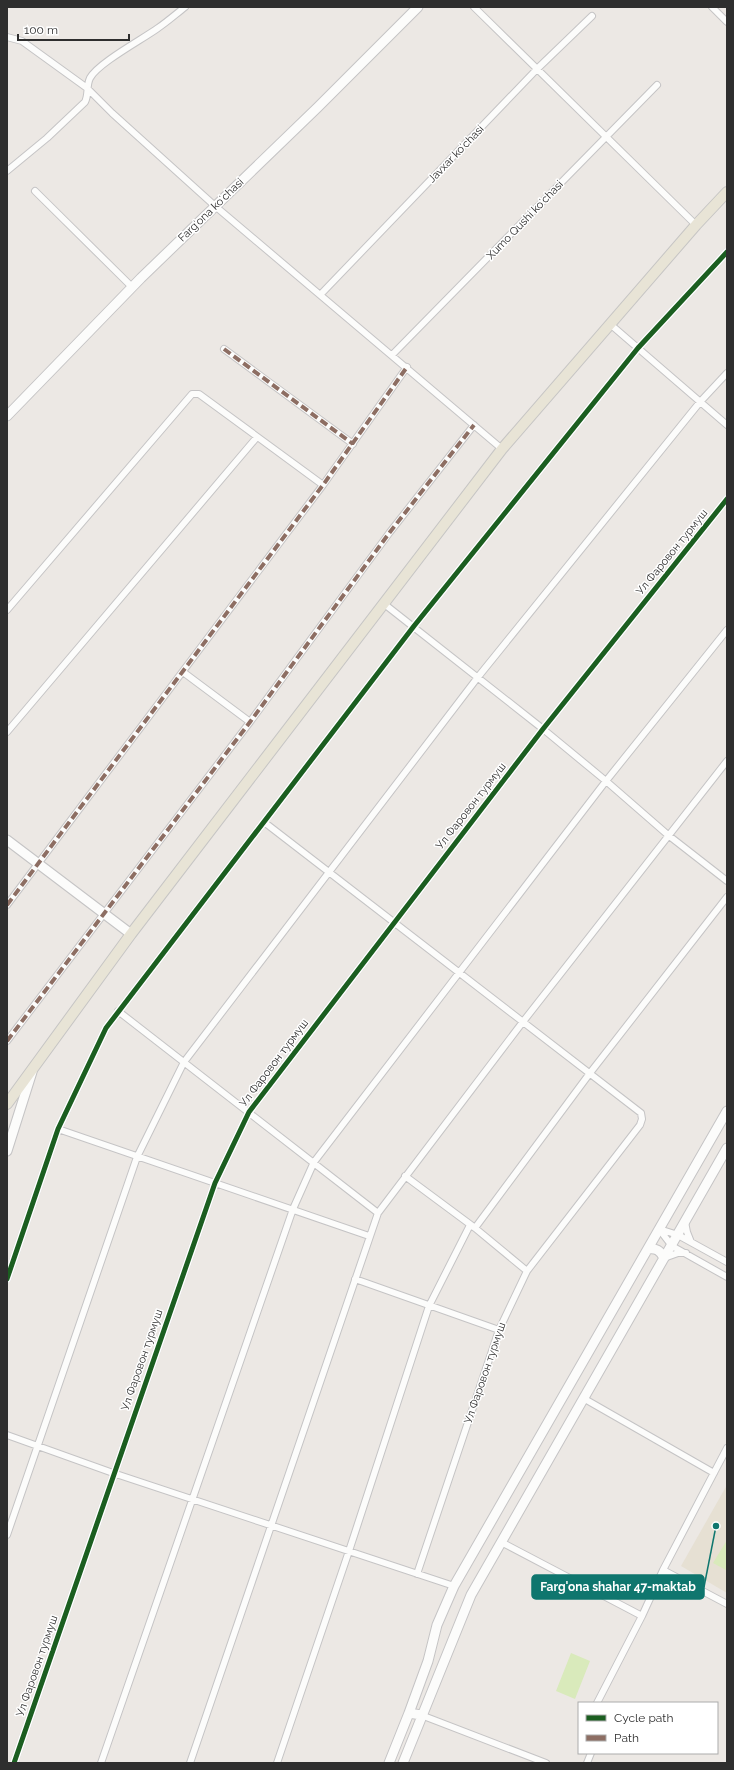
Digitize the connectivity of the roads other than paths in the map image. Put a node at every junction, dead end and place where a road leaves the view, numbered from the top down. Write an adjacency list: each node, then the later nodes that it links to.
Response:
1 (185, 7): 10 (street)
2 (418, 7): 15 (street, Fargʻona koʻchasi)
3 (474, 7): 8 (street)
4 (712, 7): 6 (street)
5 (592, 16): 8 (street, Javxar koʻchasi)
6 (727, 22)
7 (7, 37): 10 (street)
8 (538, 69): 11 (street); 19 (street, Javxar koʻchasi)
9 (657, 85): 11 (street, Xumo Qushi koʻchasi)
10 (86, 88): 12 (street); 15 (street)
11 (606, 137): 16 (street); 23 (street, Xumo Qushi koʻchasi)
12 (7, 171)
13 (35, 191): 18 (street)
14 (727, 192): 16 (main road)
15 (215, 206): 18 (street, Fargʻona koʻchasi); 19 (street)
16 (696, 225): 20 (main road)
17 (727, 252): 21 (street)
18 (132, 287): 27 (street, Fargʻona koʻchasi)
19 (321, 294): 23 (street)
20 (610, 324): 21 (street); 32 (main road)
21 (638, 348): 26 (street); 37 (street)
22 (224, 349): 31 (street)
23 (392, 355): 24 (street)
24 (407, 367): 28 (street); 31 (street)
25 (727, 373): 26 (street)
26 (700, 402): 29 (street); 40 (street)
27 (7, 416)
28 (474, 425): 32 (street); 41 (street)
29 (727, 425)
30 (257, 437): 33 (street); 36 (street); 43 (street)
31 (353, 444): 33 (street)
32 (502, 449): 35 (main road)
33 (323, 485): 39 (street)
34 (727, 499): 42 (street, Ул Фаровон турмуш)
35 (383, 603): 37 (street); 56 (main road)
36 (7, 610)
37 (414, 626): 40 (street); 46 (street)
38 (727, 630): 45 (street)
39 (183, 672): 41 (street); 49 (street)
40 (478, 677): 42 (street); 50 (street)
41 (250, 722): 54 (street)
42 (543, 729): 45 (street); 55 (street, Ул Фаровон турмуш)
43 (7, 732)
44 (727, 761): 47 (street)
45 (606, 781): 47 (street); 57 (street)
46 (264, 822): 50 (street); 58 (street)
47 (668, 835): 51 (street); 59 (street)
48 (7, 840): 49 (street)
49 (38, 864): 53 (street); 54 (street)
50 (329, 872): 55 (street); 61 (street)
51 (727, 881)
52 (727, 897): 63 (street)
53 (7, 905)
54 (105, 915): 56 (street); 60 (street)
55 (394, 923): 57 (street); 65 (street, Ул Фаровон турмуш)
56 (131, 934): 62 (main road)
57 (459, 972): 59 (street); 71 (street)
58 (118, 1011): 61 (street); 67 (street)
59 (522, 1023): 63 (street); 72 (street)
60 (7, 1042)
61 (184, 1062): 65 (street); 70 (street)
62 (33, 1070): 64 (main road); 69 (street)
63 (590, 1073): 77 (street); 87 (street, Ул Фаровон турмуш)
64 (7, 1104)
65 (249, 1112): 71 (street); 73 (street, Ул Фаровон турмуш)
66 (727, 1112): 78 (street)
67 (58, 1129): 70 (street); 89 (street)
68 (727, 1148): 76 (street)
69 (7, 1151)
70 (137, 1157): 73 (street); 95 (street)
71 (314, 1162): 74 (street); 75 (street)
72 (405, 1176): 75 (street); 77 (street)
73 (215, 1183): 74 (street); 97 (street, Ул Фаровон турмуш)
74 (293, 1209): 80 (street); 99 (street)
75 (378, 1213): 80 (street)
76 (685, 1222): 79 (street); 81 (street)
77 (473, 1226): 87 (street); 91 (street)
78 (659, 1229): 79 (street); 82 (street); 83 (street)
79 (678, 1235): 81 (street); 82 (street)
80 (369, 1236): 90 (street)
81 (691, 1242): 86 (street)
82 (672, 1246): 84 (street); 85 (street)
83 (648, 1249): 85 (street); 106 (street)
84 (686, 1253): 85 (street); 88 (street)
85 (664, 1258): 93 (street)
86 (727, 1262)
87 (527, 1271): 92 (street, Ул Фаровон турмуш)
88 (727, 1278)
89 (7, 1279)
90 (354, 1279): 91 (street); 100 (street)
91 (429, 1306): 92 (street); 103 (street)
92 (499, 1330): 105 (street, Ул Фаровон турмуш)
93 (583, 1398): 98 (street); 102 (street)
94 (7, 1435): 95 (street)
95 (38, 1445): 97 (street); 101 (street)
96 (727, 1448): 98 (street)
97 (113, 1473): 99 (street); 112 (street, Ул Фаровон турмуш)
98 (714, 1473): 104 (street)
99 (192, 1498): 100 (street); 113 (street)
100 (272, 1525): 103 (street); 114 (street)
101 (7, 1535)
102 (501, 1542): 108 (street); 111 (street)
103 (349, 1551): 105 (street); 115 (street)
104 (663, 1570): 107 (street); 108 (street)
105 (417, 1574): 106 (street)
106 (454, 1586): 110 (street)
107 (727, 1604)
108 (642, 1616): 109 (street)
109 (598, 1702)
110 (409, 1713): 111 (street); 116 (street)
111 (421, 1715): 117 (street); 118 (street)
112 (14, 1763)
113 (101, 1763)
114 (190, 1763)
115 (277, 1763)
116 (389, 1763)
117 (403, 1763)
118 (546, 1763)

